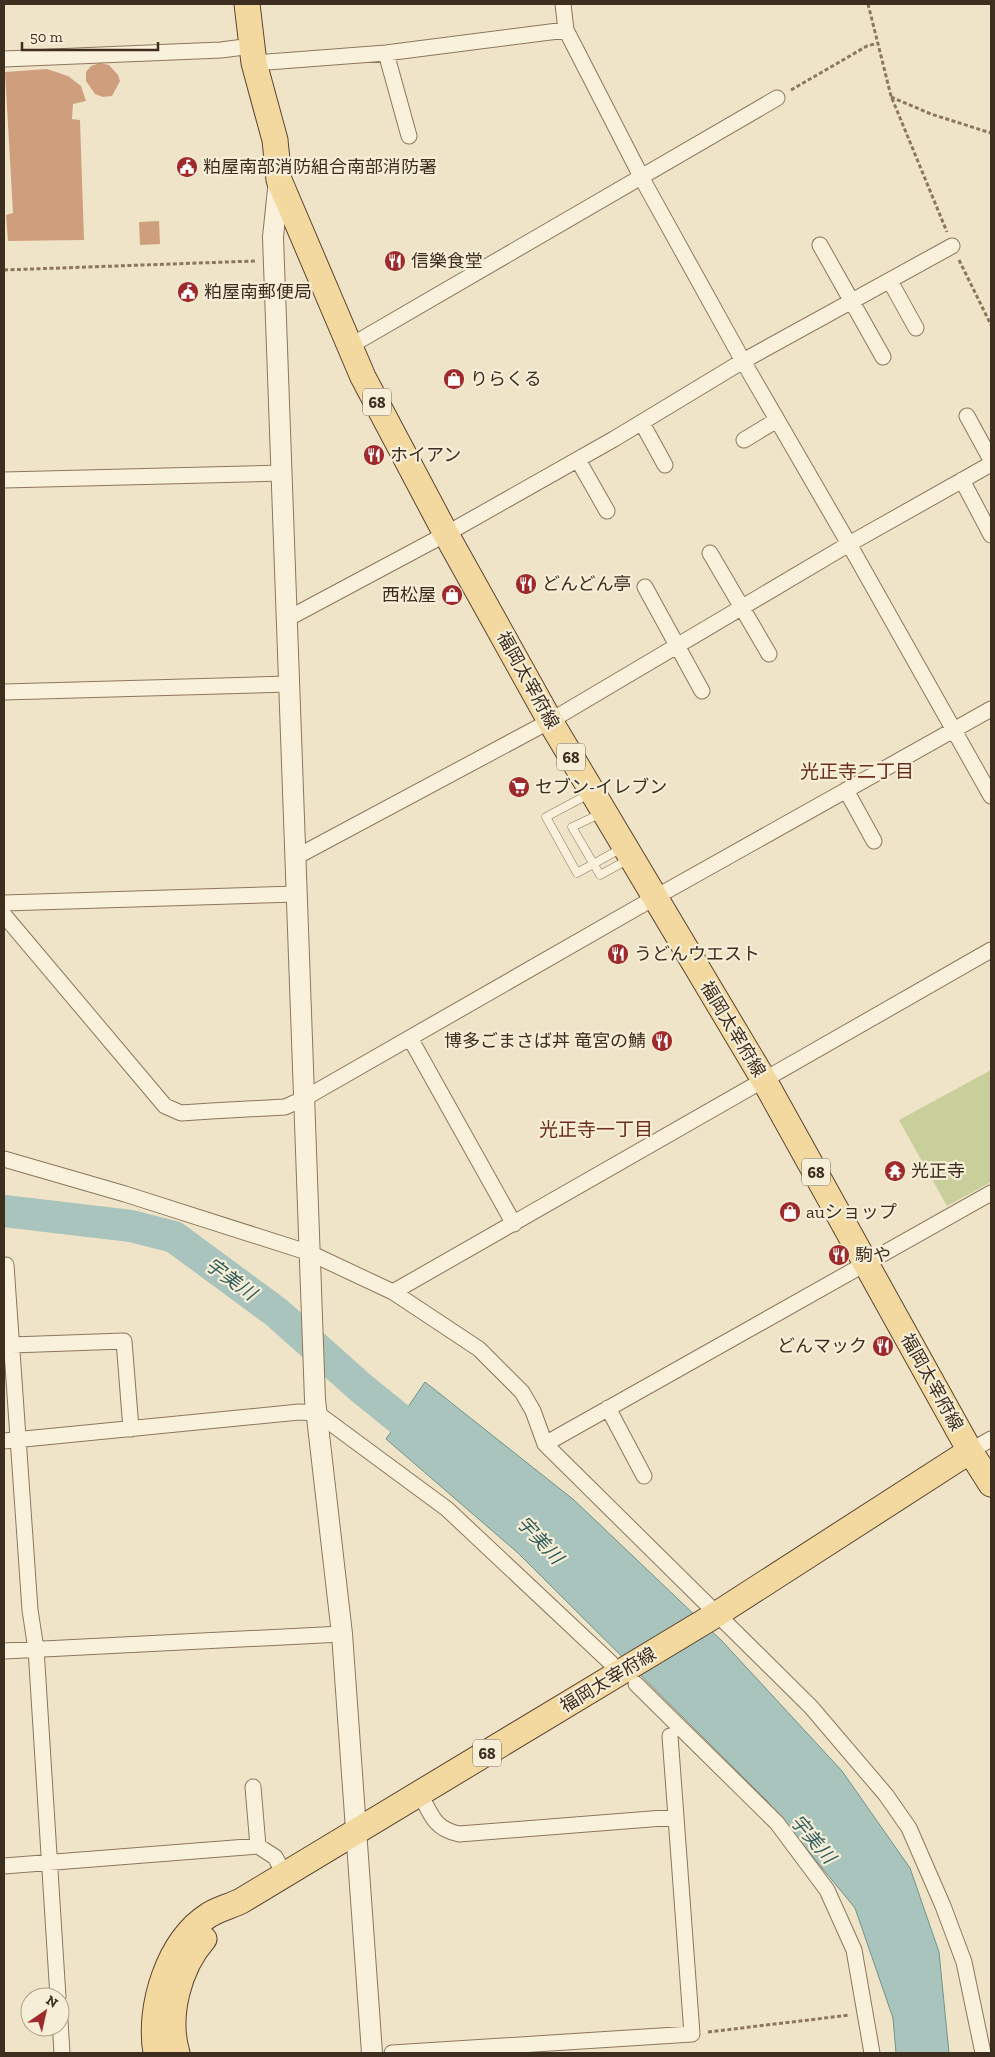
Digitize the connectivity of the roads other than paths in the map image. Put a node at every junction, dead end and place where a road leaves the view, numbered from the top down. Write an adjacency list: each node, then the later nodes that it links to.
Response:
1 (247, 4): 5 (main road, 福岡太宰府線 / 68)
2 (562, 4): 3 (street)
3 (566, 30): 4 (street); 9 (street)
4 (386, 53): 5 (street); 8 (street)
5 (253, 55): 6 (street); 10 (main road, 福岡太宰府線 / 68)
6 (4, 59)
7 (777, 98): 9 (street)
8 (409, 136)
9 (641, 177): 16 (street); 18 (street)
10 (279, 180): 16 (main road, 福岡太宰府線 / 68); 27 (street)
11 (820, 245): 14 (street)
12 (952, 246): 13 (street)
13 (890, 281): 14 (street); 15 (street)
14 (852, 302): 17 (street); 18 (street)
15 (916, 328)
16 (350, 346): 31 (main road, 福岡太宰府線 / 68)
17 (883, 357)
18 (743, 361): 20 (street); 21 (street)
19 (967, 416): 24 (street)
20 (777, 420): 22 (street); 33 (street)
21 (642, 422): 23 (street); 26 (street)
22 (744, 440)
23 (578, 460): 30 (street); 31 (street)
24 (991, 460)
25 (991, 464): 29 (street)
26 (665, 465)
27 (283, 473): 28 (street); 37 (street)
28 (4, 480)
29 (962, 480): 32 (street); 33 (street)
30 (606, 511)
31 (446, 534): 37 (street); 44 (main road, 福岡太宰府線 / 68)
32 (991, 536)
33 (849, 544): 36 (street); 45 (street)
34 (710, 553): 36 (street)
35 (645, 587): 38 (street)
36 (742, 608): 38 (street); 39 (street)
37 (287, 619): 40 (street)
38 (677, 646): 41 (street); 44 (street)
39 (769, 654)
40 (289, 684): 42 (street); 51 (street)
41 (702, 691)
42 (4, 692)
43 (991, 709): 45 (street)
44 (550, 721): 48 (main road, 福岡太宰府線 / 68); 51 (street)
45 (955, 730): 46 (street); 47 (street)
46 (846, 790): 49 (street); 54 (street)
47 (991, 796)
48 (598, 802): 50 (main road, 福岡太宰府線 / 68); 52 (lane); 52 (lane)
49 (874, 841)
50 (627, 853): 52 (lane); 52 (lane); 54 (main road, 福岡太宰府線 / 68)
51 (296, 857): 53 (street)
52 (594, 863)
53 (298, 894): 55 (street); 60 (street)
54 (654, 898): 58 (street); 59 (main road, 福岡太宰府線 / 68)
55 (4, 903)
56 (4, 915): 60 (street)
57 (991, 950): 59 (street)
58 (410, 1038): 60 (street); 63 (street)
59 (764, 1080): 63 (street); 65 (main road, 福岡太宰府線 / 68)
60 (305, 1098): 64 (street)
61 (4, 1159): 64 (street)
62 (991, 1193): 65 (street)
63 (514, 1224): 67 (street)
64 (310, 1253): 67 (street); 69 (street)
65 (867, 1264): 70 (street); 75 (main road, 福岡太宰府線 / 68)
66 (6, 1265): 68 (street)
67 (393, 1292): 74 (street)
68 (12, 1345): 71 (street); 73 (street)
69 (316, 1407): 71 (street); 79 (street); 82 (street)
70 (608, 1408): 74 (street); 76 (street)
71 (131, 1429): 73 (street)
72 (991, 1439): 75 (street)
73 (11, 1440): 80 (street)
74 (545, 1444): 78 (street)
75 (970, 1451): 77 (main road, 福岡太宰府線 / 68); 78 (main road, 福岡太宰府線 / 68)
76 (644, 1476)
77 (991, 1484)
78 (717, 1614): 82 (main road, 福岡太宰府線 / 68); 102 (street)
79 (342, 1634): 80 (street); 87 (street)
80 (36, 1649): 81 (street); 89 (street)
81 (4, 1651)
82 (622, 1673): 85 (main road, 福岡太宰府線 / 68); 101 (street)
83 (670, 1736): 86 (street)
84 (253, 1787): 88 (street)
85 (420, 1794): 86 (street); 87 (main road, 福岡太宰府線 / 68)
86 (676, 1817): 100 (street)
87 (355, 1834): 91 (main road, 福岡太宰府線 / 68); 99 (street)
88 (258, 1846): 89 (street); 91 (street)
89 (48, 1863): 90 (street); 93 (street)
90 (4, 1866)
91 (285, 1875): 92 (main road, 福岡太宰府線 / 68)
92 (241, 1901): 97 (main road, 福岡太宰府線 / 68); 98 (main road, 福岡太宰府線 / 68)
93 (57, 1987)
94 (61, 2037): 96 (street)
95 (991, 2047): 102 (street)
96 (62, 2053)
97 (156, 2053)
98 (177, 2053)
99 (372, 2053)
100 (392, 2053)
101 (872, 2053)
102 (984, 2053)

